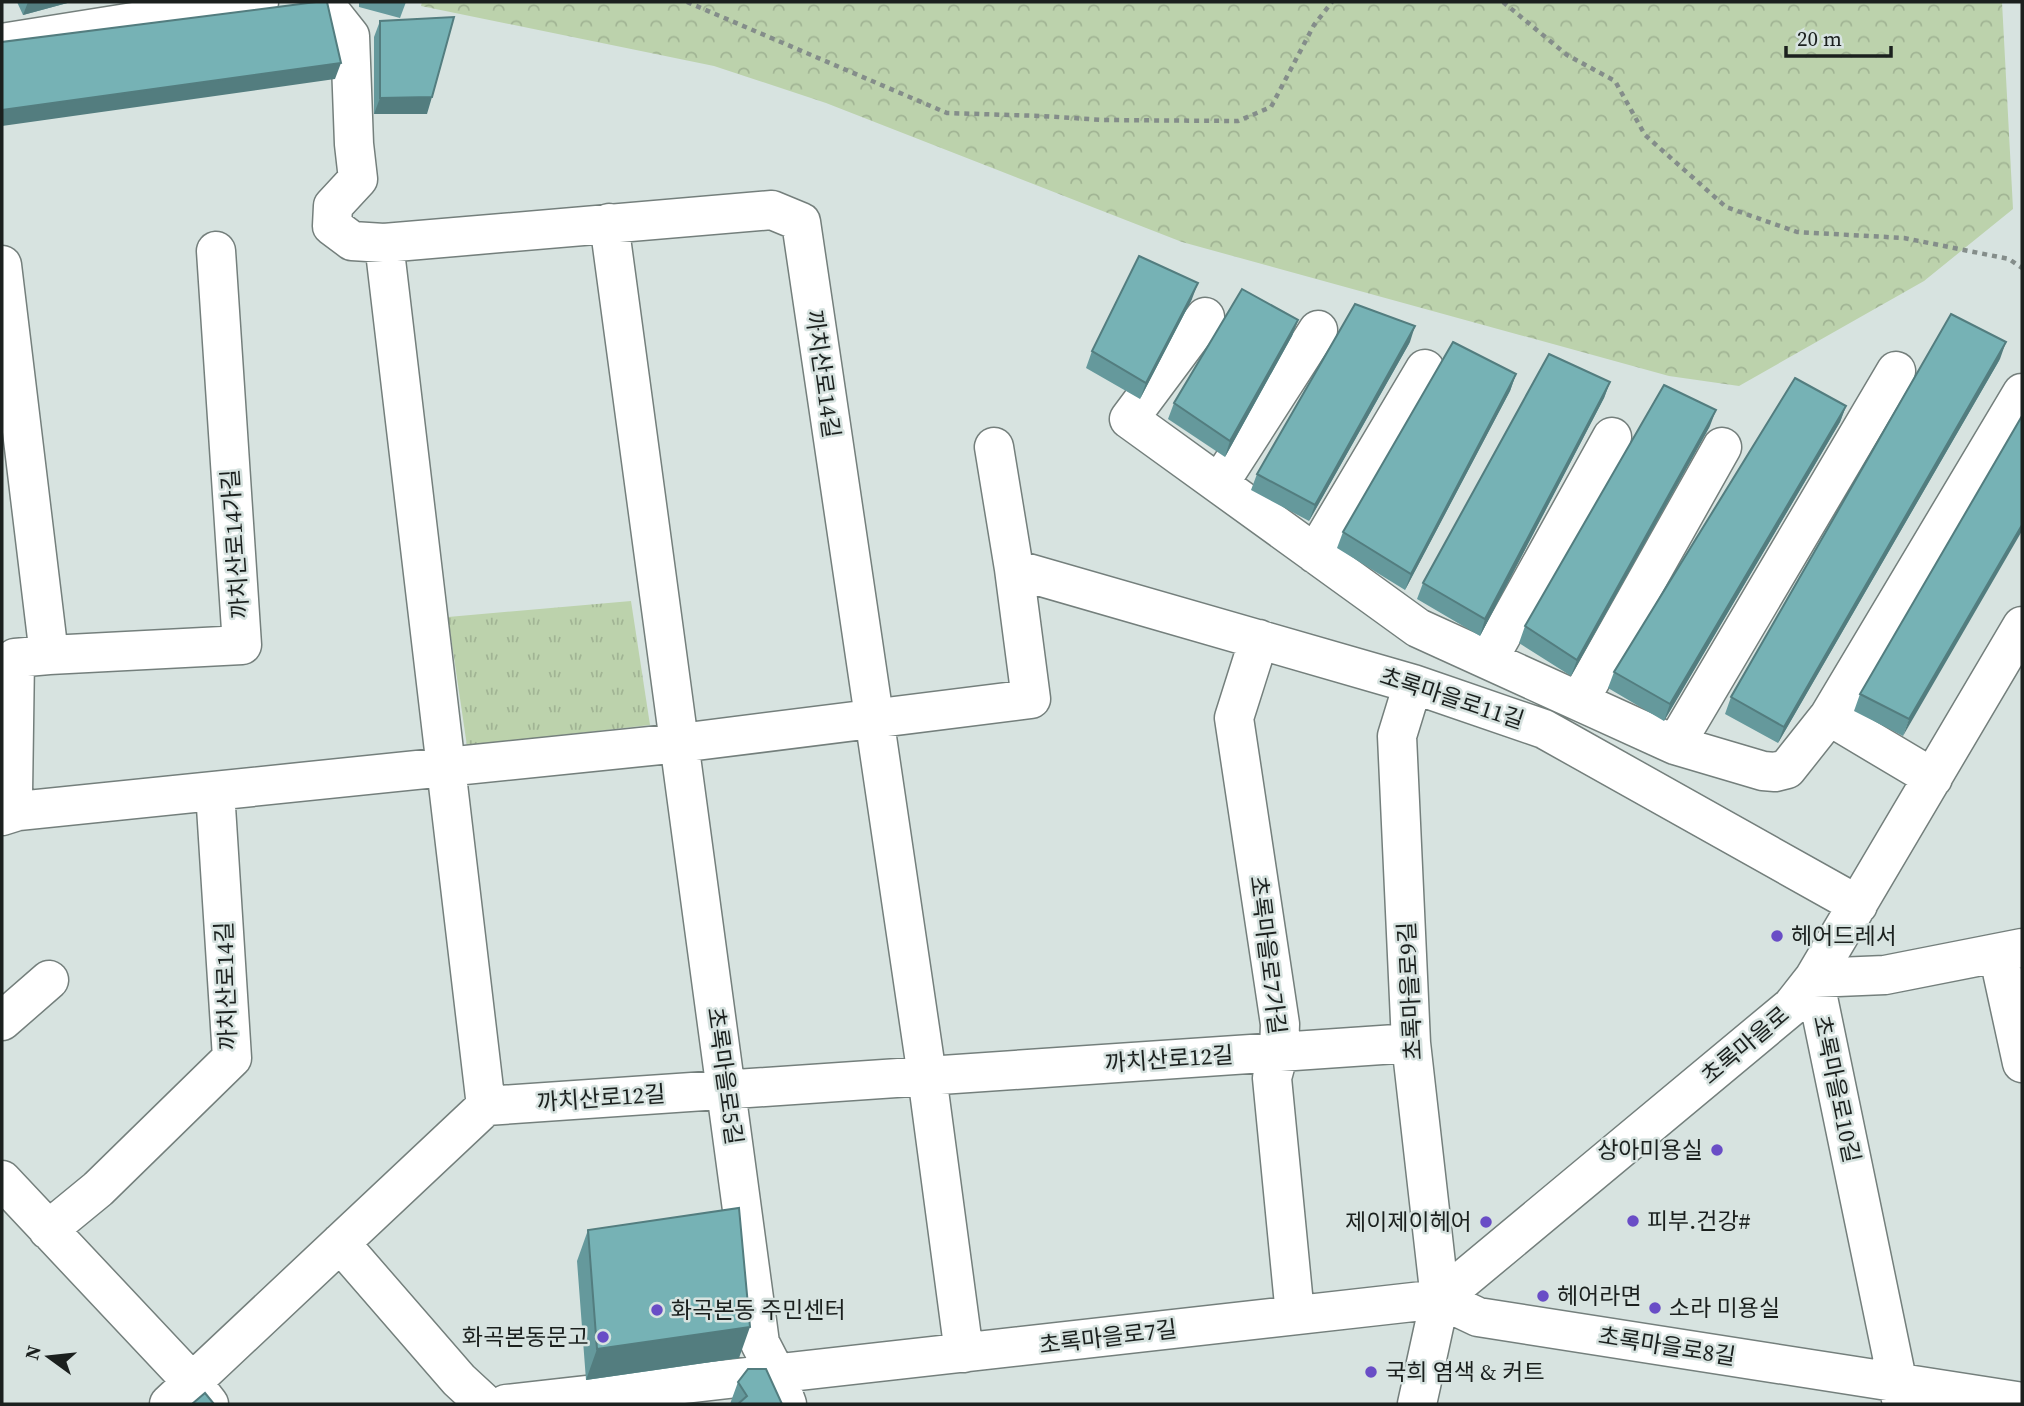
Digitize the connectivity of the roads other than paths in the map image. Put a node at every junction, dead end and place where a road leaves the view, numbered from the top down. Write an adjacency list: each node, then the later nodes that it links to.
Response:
1 (259, 2): 3 (street)
2 (323, 2): 6 (street, 까치산로14길)
3 (200, 6): 4 (street)
4 (2, 43)
5 (609, 223): 6 (street, 까치산로14길); 27 (street, 까치산로14길); 28 (street)
6 (384, 243): 30 (street)
7 (216, 251): 22 (street, 까치산로14가길)
8 (2, 265): 22 (street)
9 (1205, 317): 17 (street)
10 (1318, 330): 17 (street)
11 (1425, 369): 18 (street)
12 (1896, 371): 29 (street)
13 (2022, 393): 26 (street)
14 (1612, 437): 23 (street)
15 (994, 447): 19 (street)
16 (1722, 447): 25 (street)
17 (1219, 484): 18 (street)
18 (1315, 554): 23 (street)
19 (1014, 569): 21 (street, 초록마을로11길); 27 (street)
20 (2022, 626): 31 (street, 초록마을로)
21 (1259, 639): 24 (street, 초록마을로11길); 40 (street, 초록마을로7가길)
22 (49, 654): 33 (street, 까치산로14가길)
23 (1488, 660): 25 (street)
24 (1413, 684): 34 (street, 초록마을로11길); 39 (street, 초록마을로9길)
25 (1579, 701): 29 (street)
26 (1829, 716): 29 (street); 31 (street)
27 (874, 719): 28 (street); 42 (street)
28 (680, 743): 30 (street); 43 (street, 초록마을로5길)
29 (1675, 745)
30 (447, 767): 32 (street); 44 (street)
31 (1933, 778): 34 (street, 초록마을로)
32 (215, 791): 33 (street); 46 (street, 까치산로14길)
33 (10, 813)
34 (1858, 905): 36 (street, 초록마을로)
35 (2010, 950): 36 (street); 41 (street)
36 (1814, 978): 48 (street, 초록마을로); 52 (street, 초록마을로10길)
37 (49, 981): 38 (street)
38 (2, 1021)
39 (1411, 1043): 40 (street, 까치산로12길); 48 (street, 초록마을로9길)
40 (1279, 1052): 42 (street, 까치산로12길); 49 (street, 초록마을로7가길)
41 (2022, 1063)
42 (927, 1076): 43 (street, 까치산로12길); 50 (street)
43 (726, 1089): 44 (street, 까치산로12길); 51 (street, 초록마을로5길)
44 (486, 1106): 47 (street)
45 (2, 1181): 46 (street)
46 (48, 1230): 53 (street)
47 (340, 1243): 53 (street); 56 (street)
48 (1440, 1299): 49 (street, 초록마을로7길); 52 (street, 초록마을로8길); 58 (street)
49 (1295, 1315): 50 (street, 초록마을로7길)
50 (964, 1353): 51 (street, 초록마을로7길)
51 (782, 1389): 54 (street)
52 (1900, 1393): 55 (street, 초록마을로8길)
53 (190, 1397)
54 (597, 1399): 57 (street)
55 (2022, 1402)
56 (485, 1404)
57 (506, 1404)
58 (1417, 1404)

